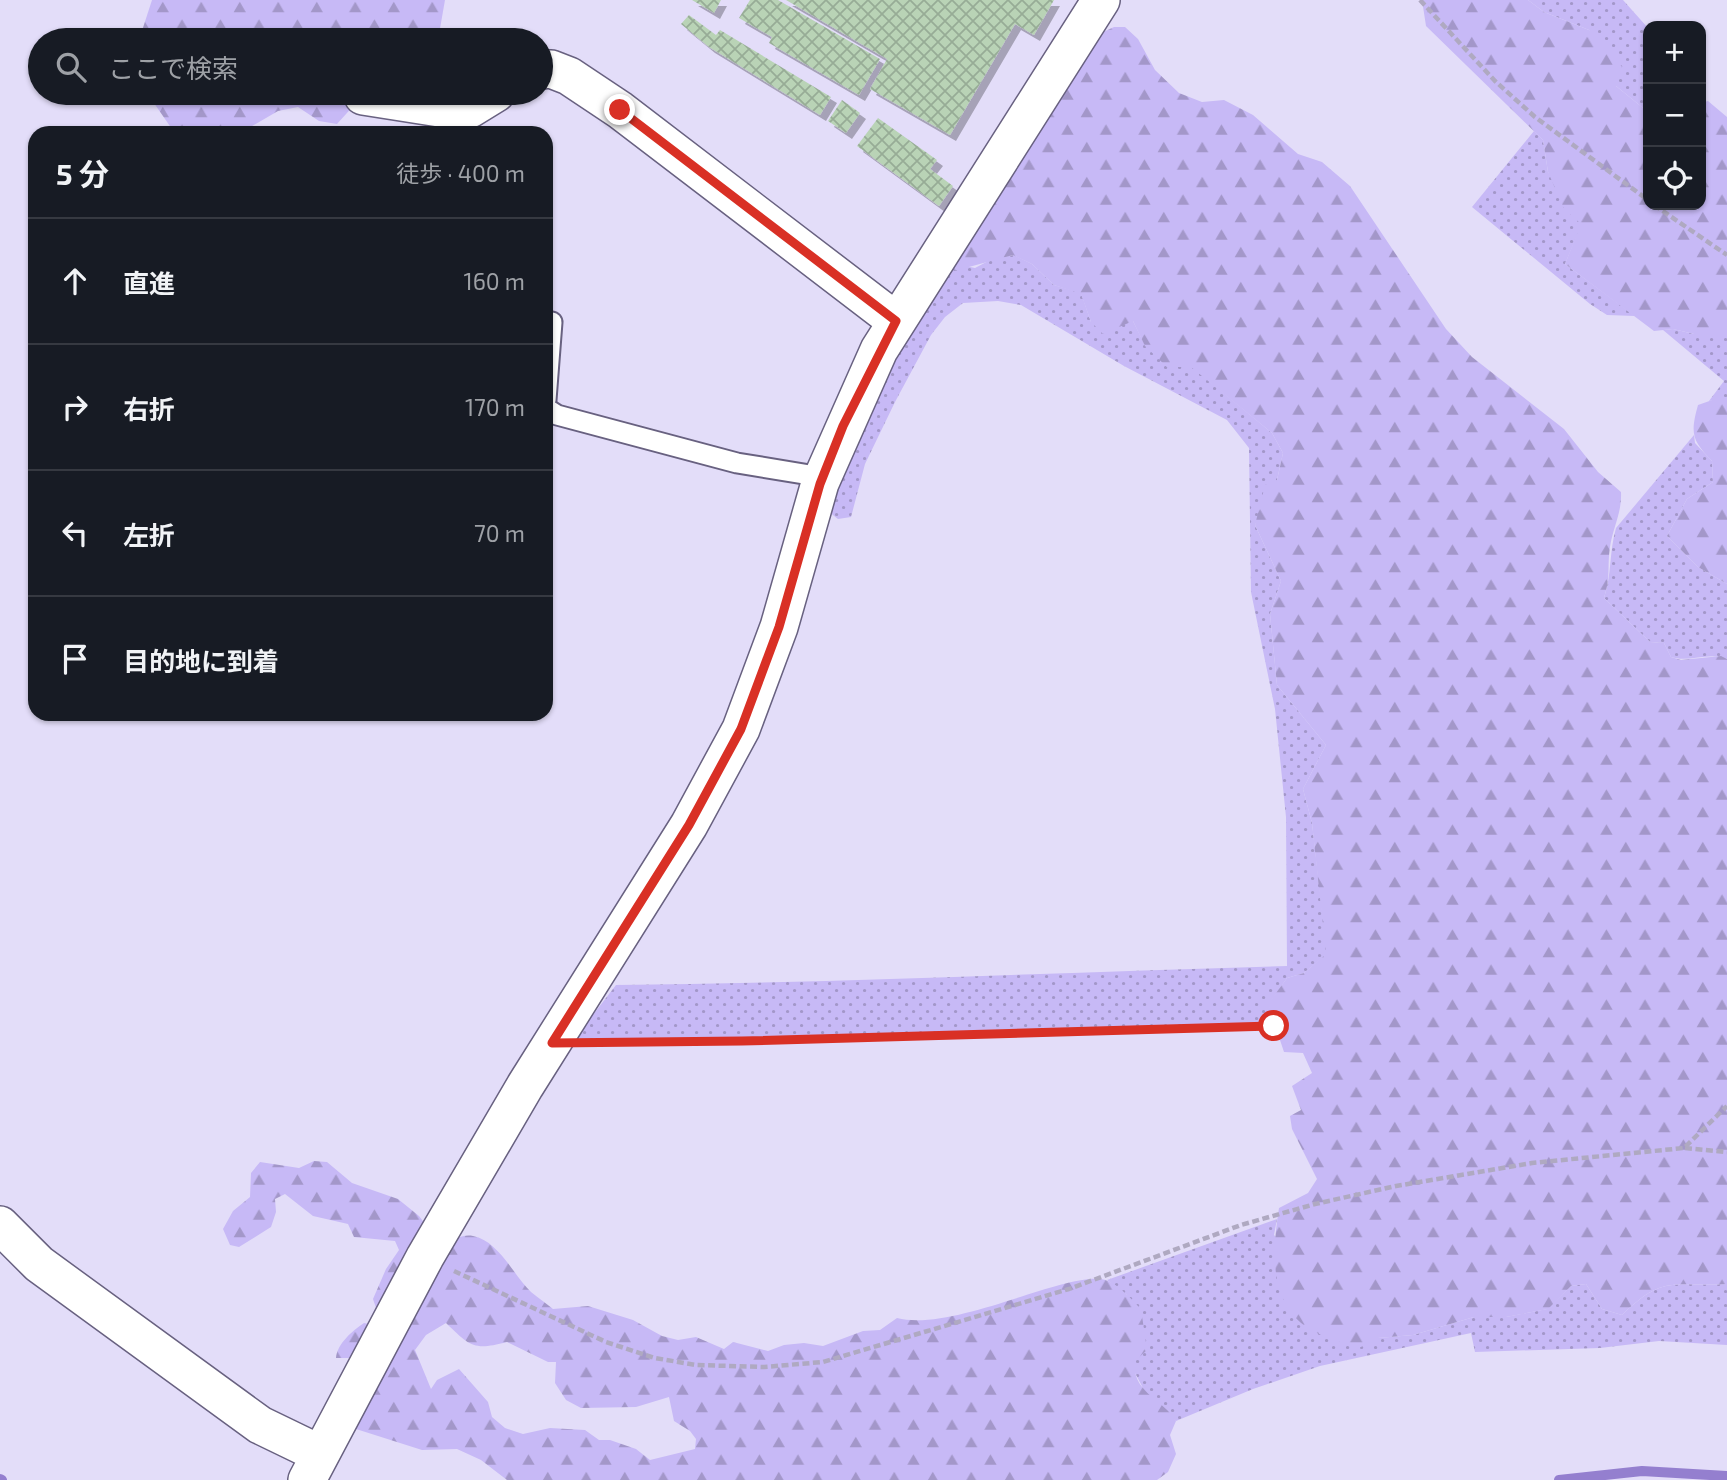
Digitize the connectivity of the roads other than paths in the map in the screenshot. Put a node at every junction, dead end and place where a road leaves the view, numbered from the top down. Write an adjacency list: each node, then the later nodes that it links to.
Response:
1 (1101, 0): 5 (street)
2 (553, 70): 5 (street)
3 (420, 105): 4 (street)
4 (476, 105)
5 (896, 321): 7 (street)
6 (553, 412): 7 (lane)
7 (822, 477): 9 (street)
8 (0, 1225): 9 (street)
9 (314, 1467)

